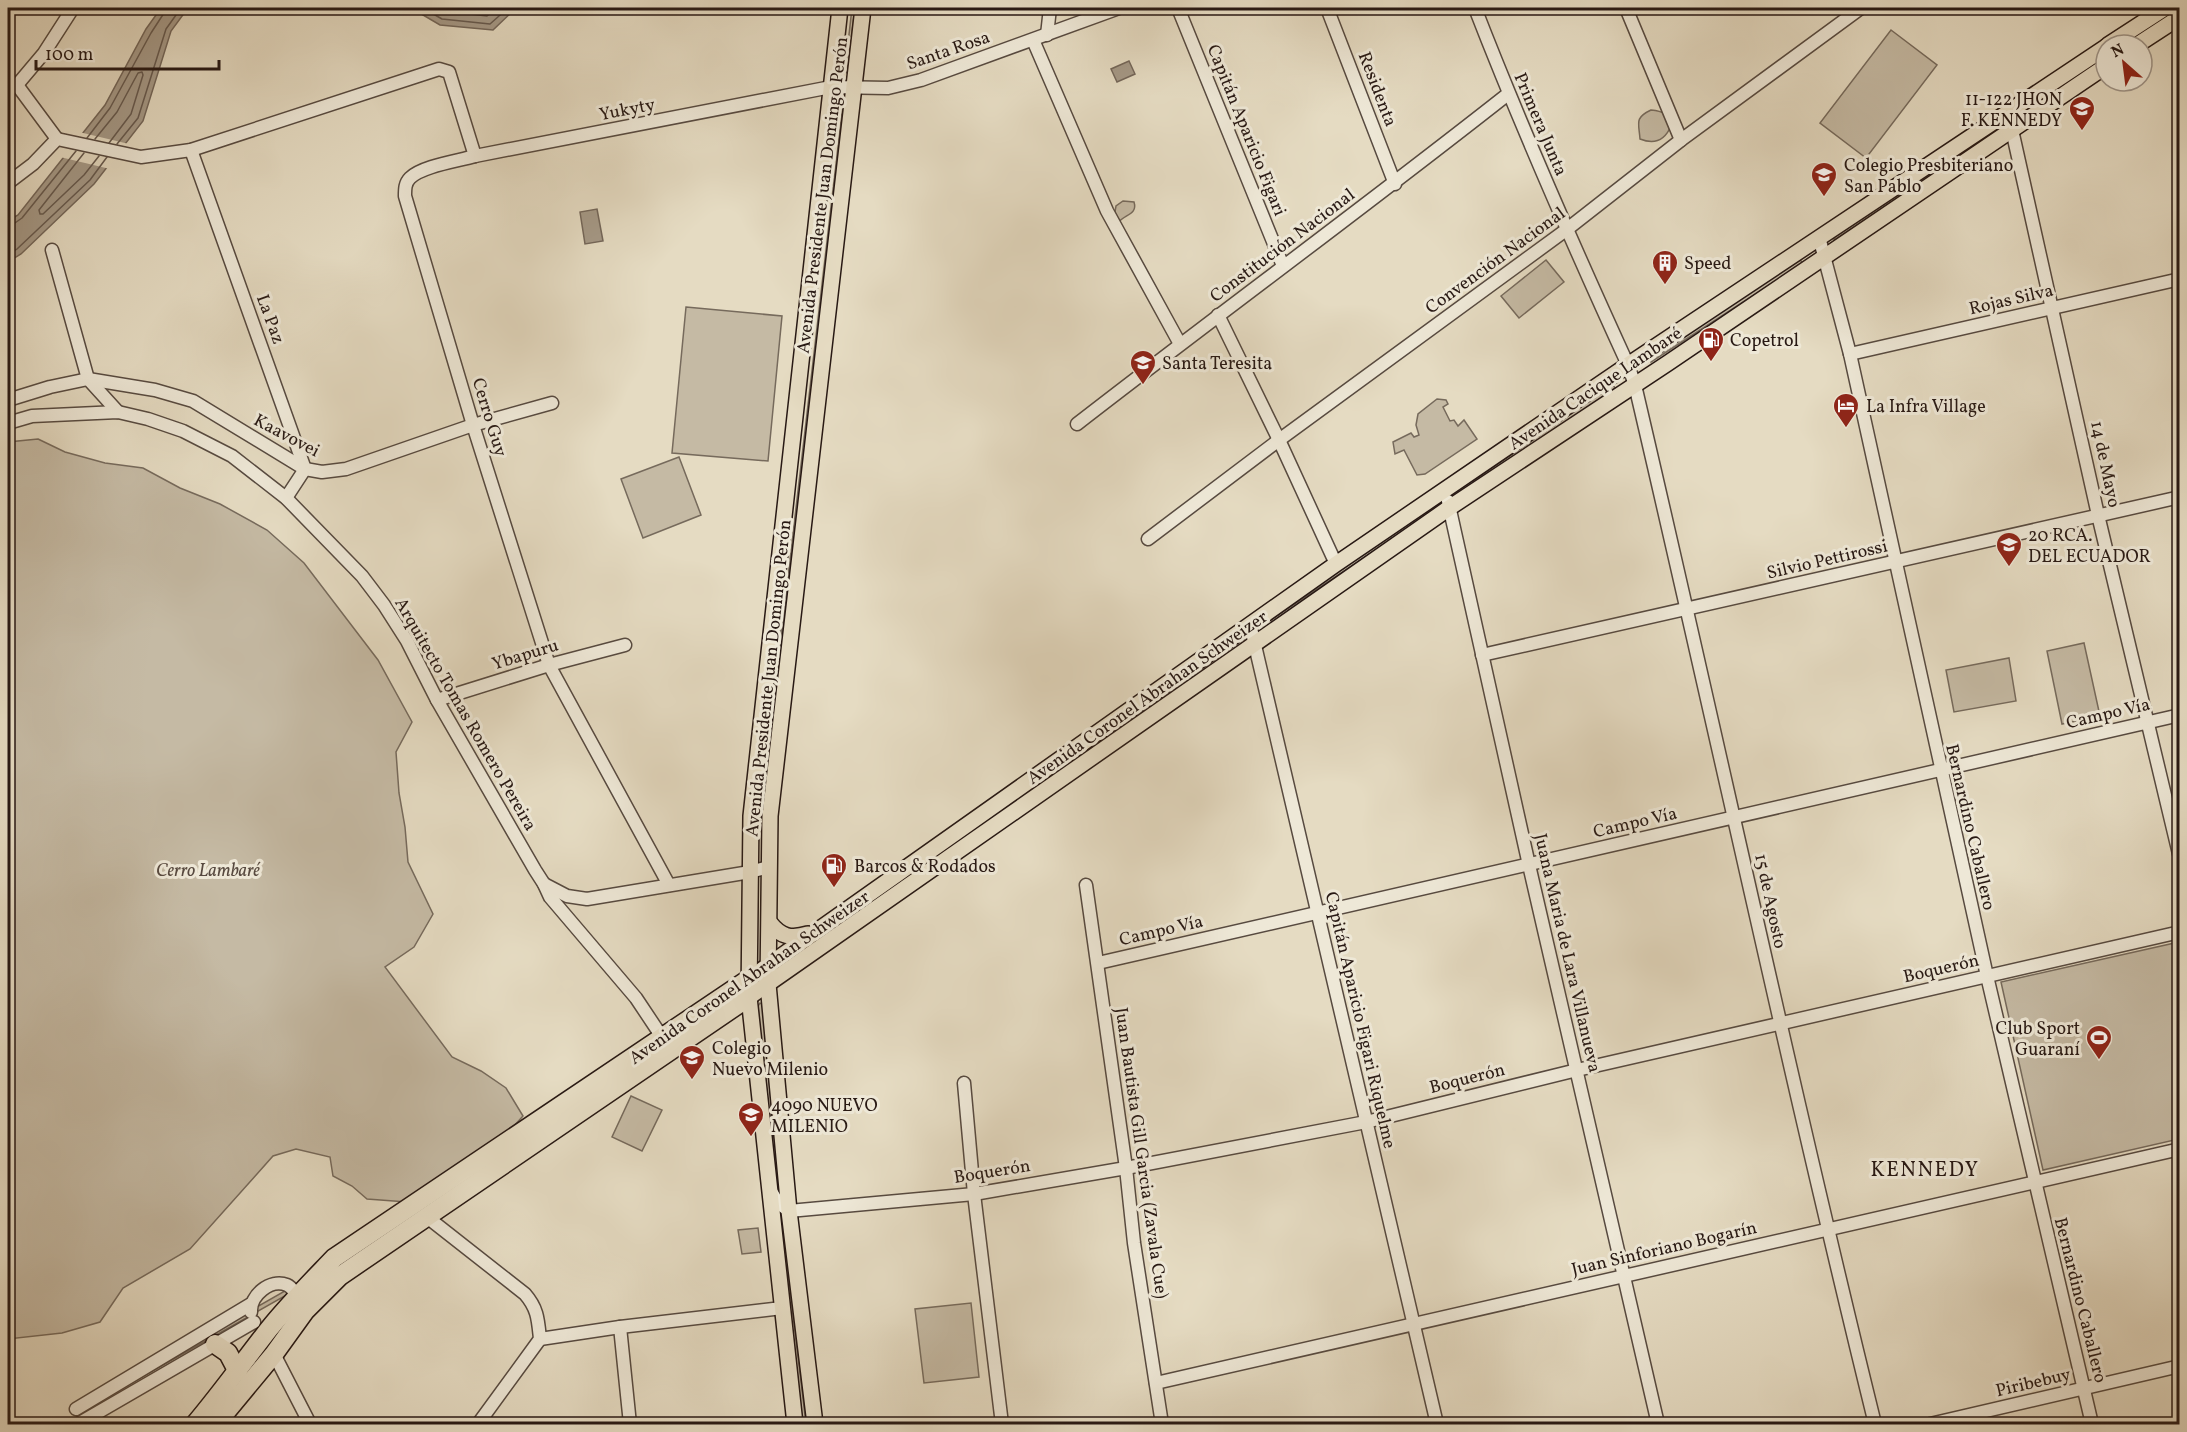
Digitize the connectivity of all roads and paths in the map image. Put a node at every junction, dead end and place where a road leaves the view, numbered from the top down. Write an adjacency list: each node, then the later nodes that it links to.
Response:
1 (73, 8): 19 (street)
2 (840, 8): 20 (main road, Avenida Presidente Juan Domingo Perón)
3 (863, 8): 21 (main road, Avenida Presidente Juan Domingo Perón)
4 (1050, 8): 15 (street)
5 (1119, 8): 15 (street, Santa Rosa)
6 (1178, 8): 36 (street, Capitán Aparicio Figari)
7 (1327, 8): 31 (street, Residenta)
8 (1475, 8): 22 (street, Primera Junta)
9 (1861, 8): 26 (street, Convención Nacional)
10 (2165, 8): 13 (main road, Avenida Cacique Lambaré)
11 (1629, 9): 26 (street)
12 (2180, 17): 14 (main road)
13 (2127, 33)
14 (2154, 34)
15 (1047, 35): 16 (street, Santa Rosa)
16 (1033, 40): 21 (street, Santa Rosa); 40 (street)
17 (2094, 55): 23 (main road, Avenida Cacique Lambaré)
18 (2094, 74): 24 (main road, Avenida Cacique Lambaré)
19 (12, 84): 25 (street)
20 (831, 87): 21 (street, Yukyty); 28 (street, Yukyty); 67 (main road, Avenida Presidente Juan Domingo Perón)
21 (854, 89): 69 (main road, Avenida Presidente Juan Domingo Perón)
22 (1508, 94): 31 (street, Constitución Nacional); 32 (street, Primera Junta)
23 (2008, 112): 24 (street, 14 de Mayo); 33 (main road, Avenida Cacique Lambaré)
24 (2012, 128): 35 (main road, Avenida Cacique Lambaré); 38 (street, 14 de Mayo)
25 (61, 140): 27 (street); 30 (street)
26 (1681, 140): 32 (street, Convención Nacional)
27 (191, 150): 28 (street); 52 (street, La Paz)
28 (475, 156): 29 (street, Yukyty)
29 (410, 178): 50 (street, Cerro Guy)
30 (8, 183)
31 (1395, 184): 36 (street, Constitución Nacional)
32 (1566, 230): 42 (street, Primera Junta); 51 (street, Convención Nacional)
33 (1819, 237): 35 (street, Bernardino Caballero); 42 (main road, Avenida Cacique Lambaré)
34 (52, 250): 43 (street)
35 (1825, 257): 41 (street, Bernardino Caballero); 44 (main road, Avenida Cacique Lambaré)
36 (1283, 266): 39 (street, Constitución Nacional)
37 (2180, 279): 38 (street, Rojas Silva)
38 (2053, 308): 41 (street, Rojas Silva); 57 (street, 14 de Mayo)
39 (1218, 315): 40 (street, Constitución Nacional); 51 (street)
40 (1180, 344): 49 (street, Constitución Nacional)
41 (1850, 354): 59 (street, Bernardino Caballero)
42 (1628, 365): 44 (street, Primera Junta); 53 (main road, Avenida Cacique Lambaré)
43 (88, 379): 45 (street, Kaavovei); 47 (street); 52 (street, Kaavovei)
44 (1635, 385): 56 (main road, Avenida Cacique Lambaré); 61 (street, 15 de Agosto)
45 (8, 400)
46 (552, 403): 50 (street, Kaavovei)
47 (118, 412): 48 (street, Arquitecto Tomas Romero Pereira); 55 (street, Arquitecto Tomas Romero Pereira)
48 (8, 423)
49 (1077, 424)
50 (473, 425): 52 (street, Kaavovei); 66 (street, Cerro Guy)
51 (1279, 440): 58 (street, Convención Nacional); 60 (street)
52 (305, 469): 55 (street)
53 (1445, 490): 56 (street, Juana Maria de Lara Villanueva); 60 (main road, Avenida Cacique Lambaré)
54 (2180, 496): 57 (street, Silvio Pettirossi)
55 (286, 498): 68 (street, Arquitecto Tomas Romero Pereira)
56 (1449, 508): 63 (main road, Avenida Cacique Lambaré); 65 (street, Juana Maria de Lara Villanueva)
57 (2098, 515): 59 (street, Silvio Pettirossi); 71 (street, 14 de Mayo)
58 (1148, 539)
59 (1894, 562): 61 (street, Silvio Pettirossi); 72 (street, Bernardino Caballero)
60 (1336, 564): 62 (main road, Avenida Coronel Abrahan Schweizer)
61 (1688, 610): 65 (street, Silvio Pettirossi); 73 (street, 15 de Agosto)
62 (1250, 624): 63 (street, Capitán Aparicio Figari Riquelme); 83 (main road, Avenida Coronel Abrahan Schweizer)
63 (1255, 642): 81 (street, Capitán Aparicio Figari Riquelme); 89 (main road, Avenida Coronel Abrahan Schweizer)
64 (625, 645): 66 (street, Ybapuru)
65 (1482, 655): 75 (street, Juana Maria de Lara Villanueva)
66 (549, 664): 68 (street, Ybapuru); 79 (street, Cerro Guy)
67 (764, 698): 69 (main road); 77 (main road, Avenida Presidente Juan Domingo Perón)
68 (437, 700): 78 (street, Arquitecto Tomas Romero Pereira)
69 (781, 703): 76 (main road, Avenida Presidente Juan Domingo Perón)
70 (2180, 715): 71 (street, Campo Vía)
71 (2148, 722): 72 (street, Campo Vía); 74 (street, 14 de Mayo)
72 (1940, 770): 73 (street, Campo Vía); 87 (street, Bernardino Caballero)
73 (1735, 818): 75 (street, Campo Vía); 91 (street, 15 de Agosto)
74 (2180, 858)
75 (1528, 865): 81 (street, Campo Vía); 93 (street, Juana Maria de Lara Villanueva)
76 (769, 867): 77 (street); 82 (main road, Avenida Presidente Juan Domingo Perón)
77 (750, 872): 79 (street); 88 (main road, Avenida Presidente Juan Domingo Perón)
78 (544, 884): 79 (street); 92 (street, Arquitecto Tomas Romero Pereira)
79 (669, 885)
80 (1086, 885): 85 (street, Juan Bautista Gill Garcia (Zavala Cue))
81 (1318, 914): 85 (street, Campo Vía); 95 (street, Capitán Aparicio Figari Riquelme)
82 (770, 923): 83 (main road); 86 (main road, Avenida Presidente Juan Domingo Perón)
83 (814, 932): 86 (main road, Avenida Coronel Abrahan Schweizer)
84 (2180, 932): 87 (street, Boquerón)
85 (1098, 963): 97 (street, Juan Bautista Gill Garcia (Zavala Cue))
86 (767, 964): 88 (main road, Avenida Coronel Abrahan Schweizer); 89 (main road, Avenida Presidente Juan Domingo Perón)
87 (1987, 976): 91 (street, Boquerón); 98 (street, Bernardino Caballero)
88 (749, 979): 90 (main road, Avenida Presidente Juan Domingo Perón); 92 (highway, Avenida Coronel Abrahan Schweizer)
89 (768, 984): 90 (main road, Avenida Coronel Abrahan Schweizer); 101 (main road, Avenida Presidente Juan Domingo Perón)
90 (749, 997): 99 (main road, Avenida Presidente Juan Domingo Perón); 102 (highway, Avenida Coronel Abrahan Schweizer)
91 (1780, 1024): 93 (street, Boquerón); 103 (street, 15 de Agosto)
92 (662, 1037): 106 (highway, Avenida Coronel Abrahan Schweizer)
93 (1577, 1070): 95 (street, Boquerón); 105 (street, Juana Maria de Lara Villanueva)
94 (964, 1083): 100 (street)
95 (1366, 1122): 97 (street, Boquerón); 110 (street, Capitán Aparicio Figari Riquelme)
96 (2180, 1149): 98 (street, Juan Sinforiano Bogarín)
97 (1126, 1168): 100 (street, Boquerón); 118 (street, Juan Bautista Gill Garcia (Zavala Cue))
98 (2034, 1182): 103 (street, Juan Sinforiano Bogarín); 119 (street, Bernardino Caballero)
99 (768, 1186): 101 (street); 108 (main road, Avenida Presidente Juan Domingo Perón)
100 (974, 1194): 101 (street, Boquerón); 129 (street)
101 (789, 1211): 128 (main road, Avenida Presidente Juan Domingo Perón)
102 (427, 1217): 104 (highway, Avenida Coronel Abrahan Schweizer); 113 (street)
103 (1827, 1230): 105 (street, Juan Sinforiano Bogarín); 133 (street, 15 de Agosto)
104 (340, 1276): 109 (highway); 115 (highway)
105 (1623, 1276): 110 (street, Juan Sinforiano Bogarín); 132 (street, Juana Maria de Lara Villanueva)
106 (297, 1296): 107 (street); 109 (highway); 111 (highway, Avenida Coronel Abrahan Schweizer)
107 (251, 1304): 111 (street); 120 (street)
108 (782, 1308): 112 (street); 127 (main road, Avenida Presidente Juan Domingo Perón)
109 (288, 1320): 111 (highway); 121 (highway)
110 (1414, 1324): 118 (street, Juan Sinforiano Bogarín); 131 (street, Capitán Aparicio Figari Riquelme)
111 (261, 1326): 114 (street); 117 (highway, Avenida Coronel Abrahan Schweizer)
112 (620, 1327): 113 (street); 126 (street)
113 (540, 1339): 125 (street)
114 (215, 1344): 117 (highway); 122 (street)
115 (274, 1354): 121 (highway); 124 (street)
116 (2180, 1366): 119 (street, Piribebuy)
117 (238, 1372): 123 (highway, Avenida Coronel Abrahan Schweizer)
118 (1156, 1383): 130 (street, Juan Bautista Gill Garcia (Zavala Cue))
119 (2085, 1388): 134 (street, Piribebuy); 135 (street, Bernardino Caballero)
120 (76, 1409)
121 (218, 1422)
122 (78, 1425)
123 (195, 1425)
124 (310, 1425)
125 (478, 1425)
126 (630, 1425)
127 (795, 1425)
128 (814, 1425)
129 (1002, 1425)
130 (1162, 1425)
131 (1437, 1425)
132 (1658, 1425)
133 (1875, 1425)
134 (1930, 1425)
135 (2092, 1425)

